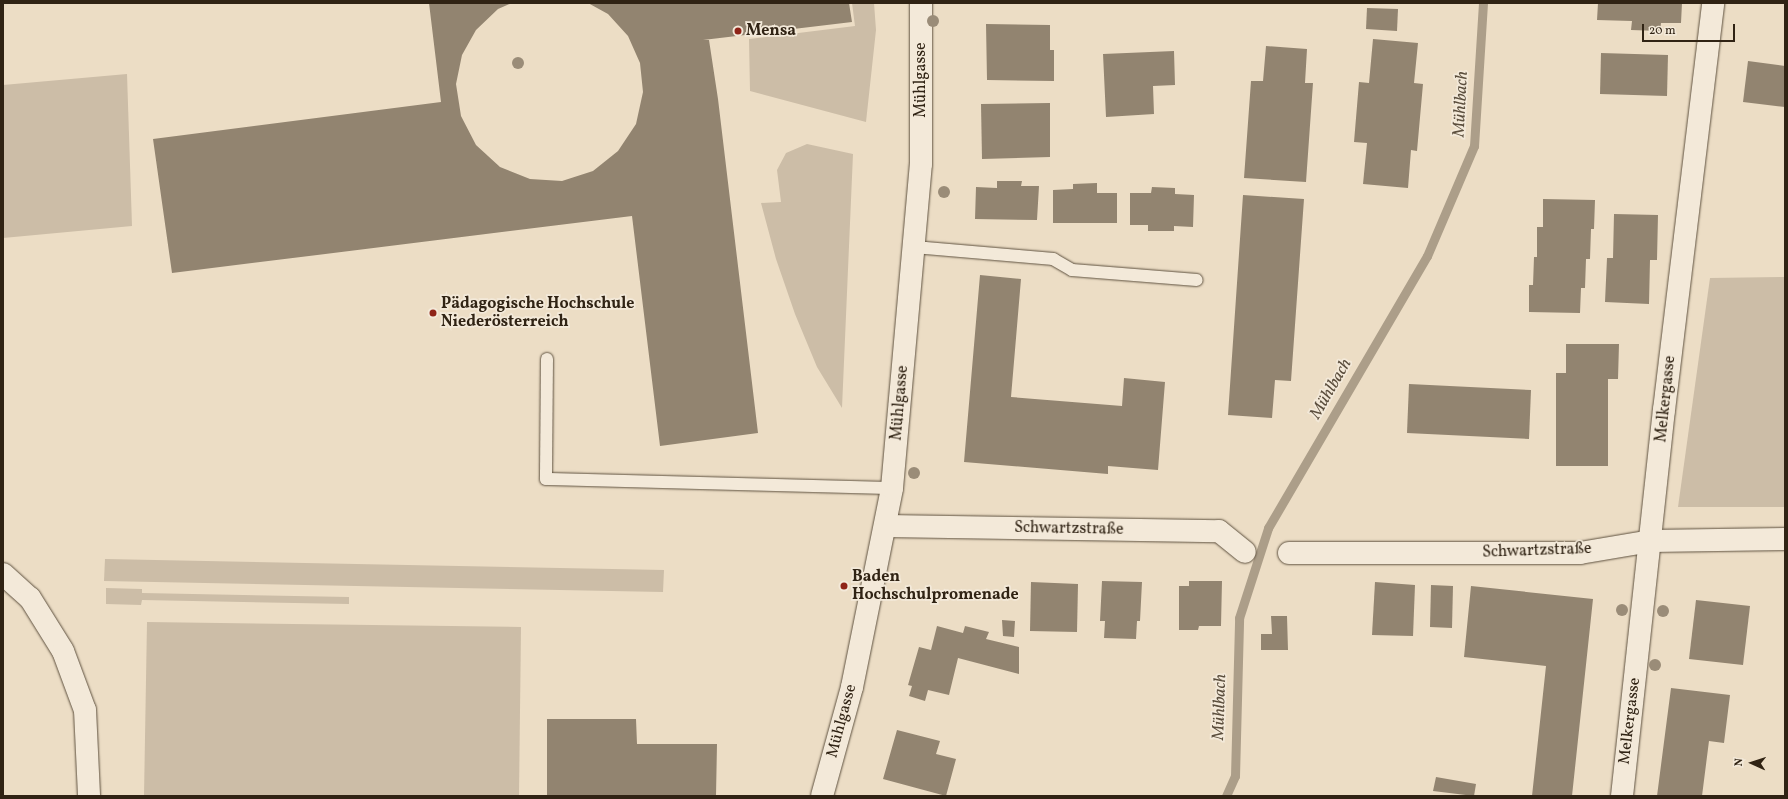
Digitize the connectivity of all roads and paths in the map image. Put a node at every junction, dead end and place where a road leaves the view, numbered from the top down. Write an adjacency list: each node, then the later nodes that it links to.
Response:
1 (920, 3): 3 (street, Mühlgasse)
2 (1713, 3): 9 (street, Melkergasse)
3 (914, 247): 4 (lane); 6 (street, Mühlgasse)
4 (1197, 280)
5 (547, 359): 6 (lane)
6 (892, 488): 7 (street, Mühlgasse)
7 (886, 526): 10 (street, Schwartzstraße); 14 (street, Mühlgasse)
8 (1785, 539): 9 (street, Schwartzstraße)
9 (1651, 541): 11 (street, Schwartzstraße); 15 (street, Melkergasse)
10 (1245, 552)
11 (1289, 553)
12 (3, 574): 13 (street)
13 (89, 796)
14 (822, 796)
15 (1622, 796)

